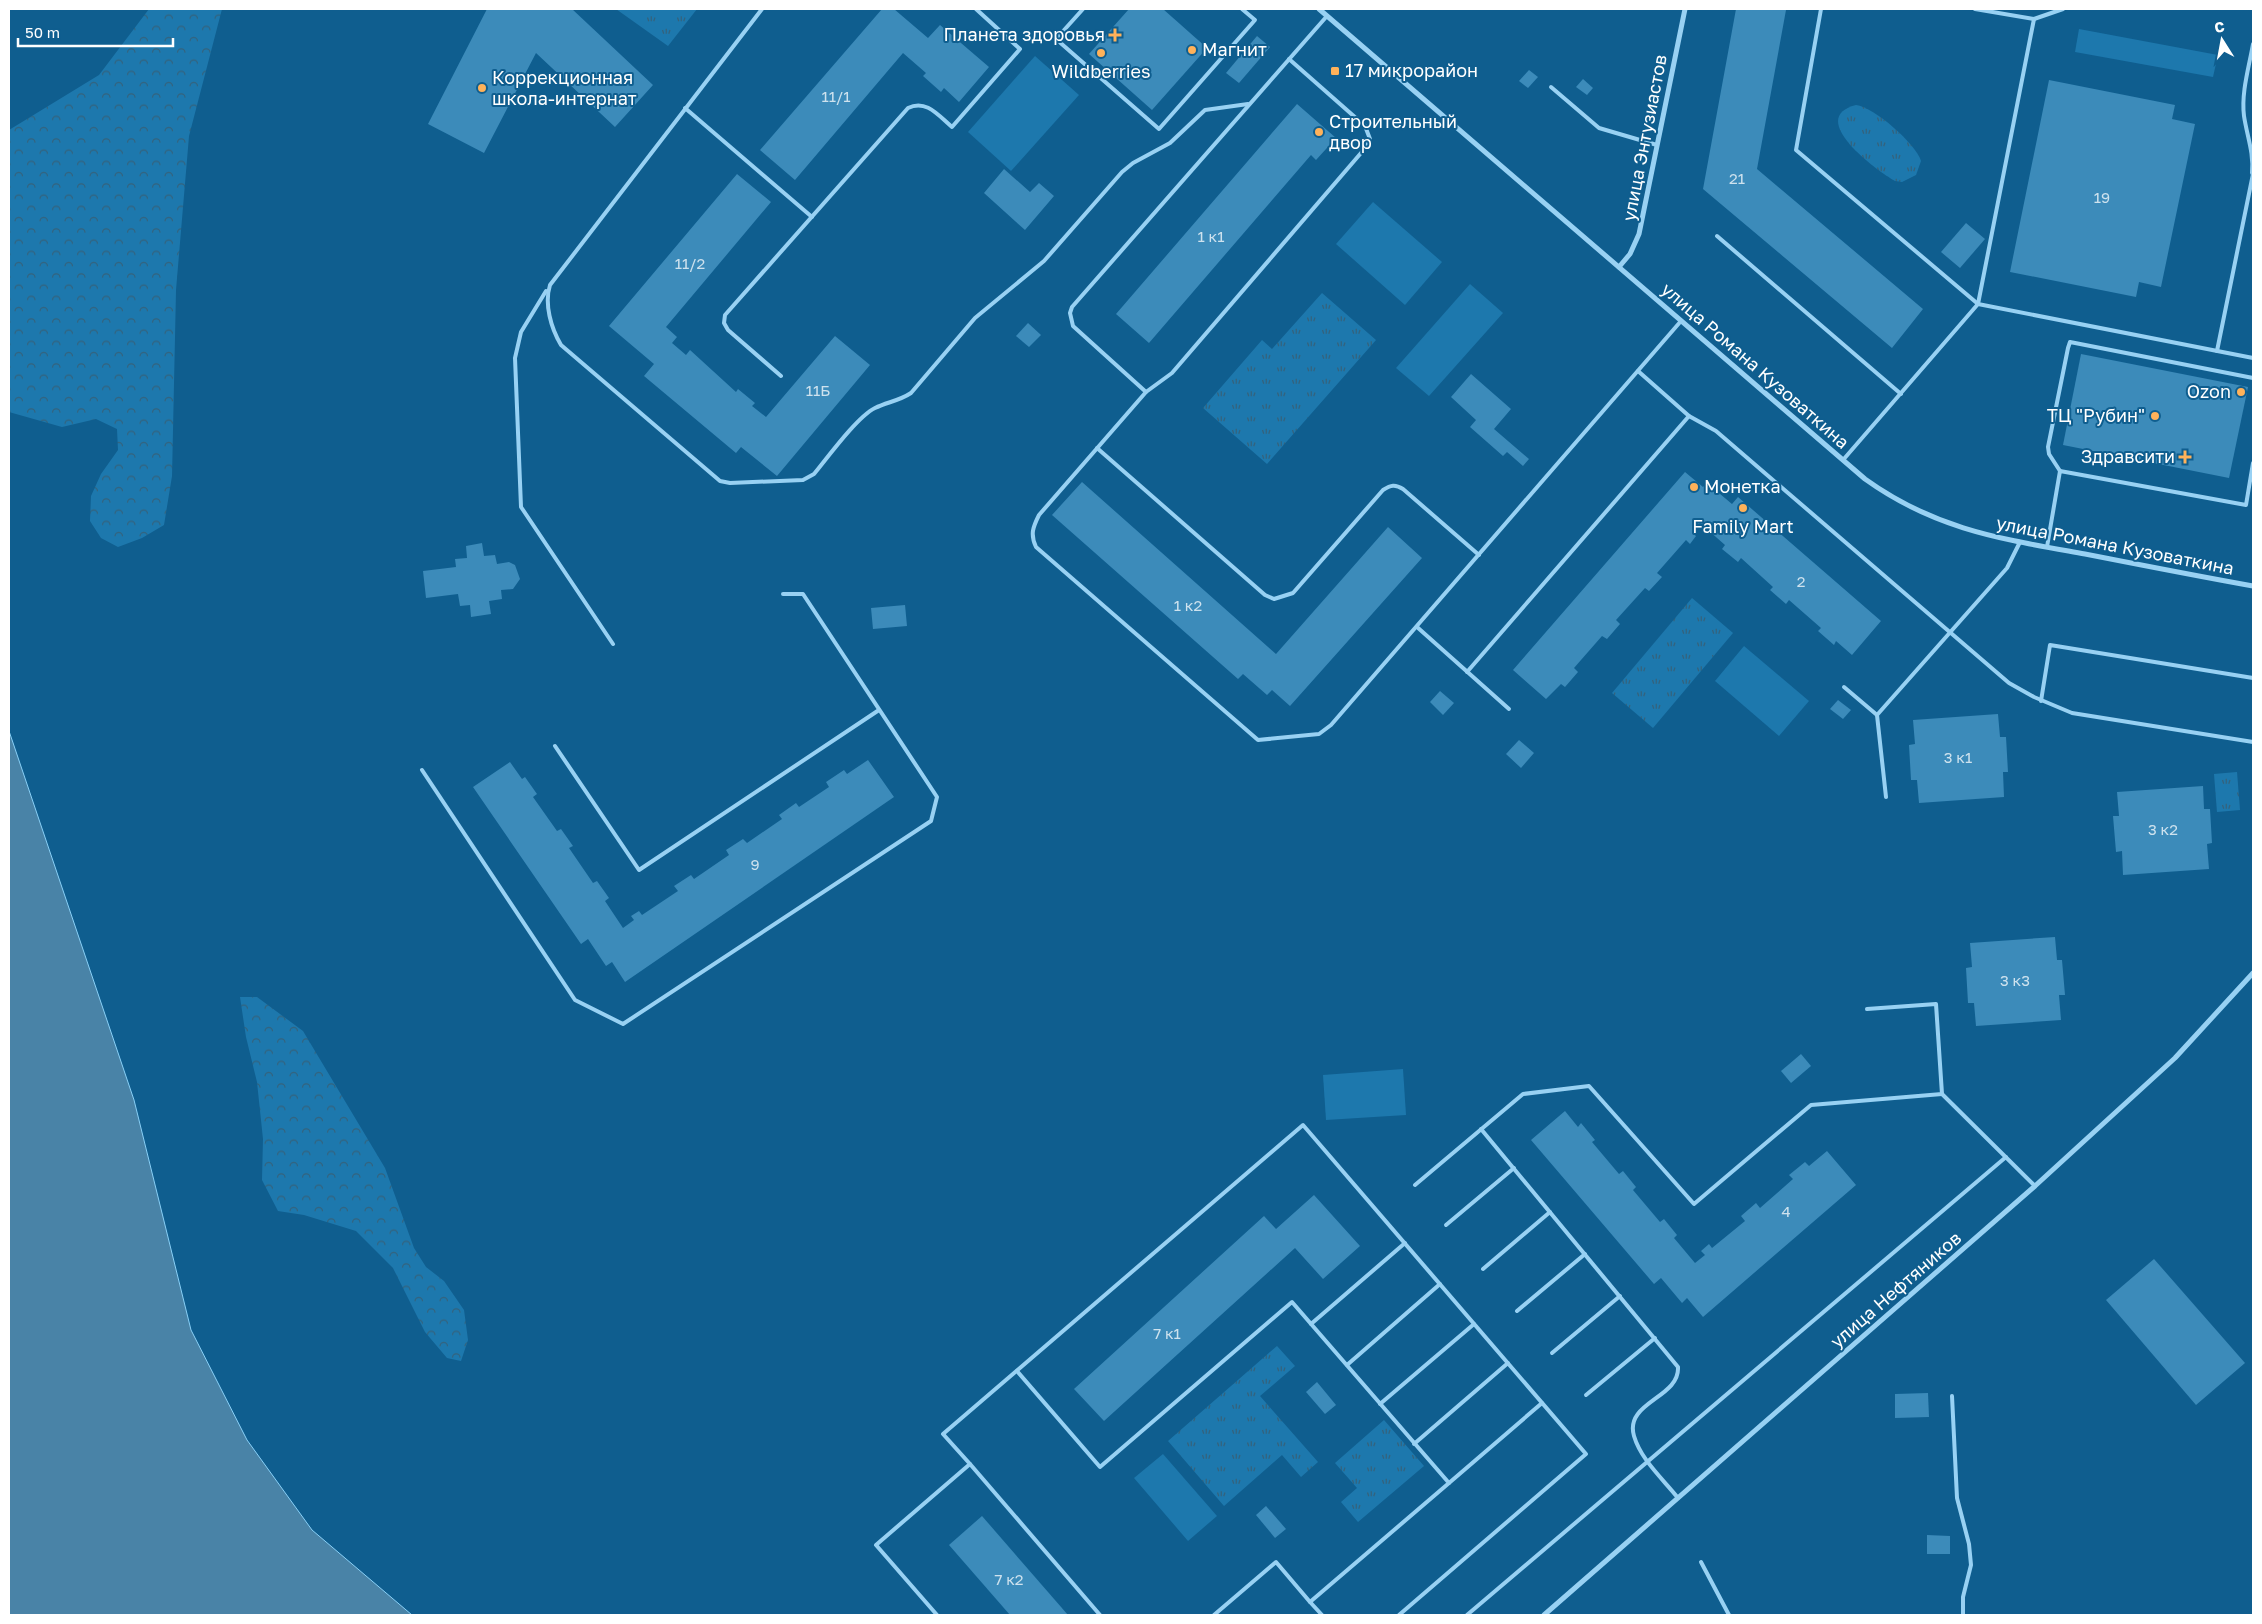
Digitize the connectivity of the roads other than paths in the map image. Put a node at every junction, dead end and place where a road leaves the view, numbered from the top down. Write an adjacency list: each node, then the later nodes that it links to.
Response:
1 (762, 9): 16 (lane)
2 (976, 9): 19 (lane)
3 (1083, 9): 4 (lane)
4 (1242, 9)
5 (1319, 9): 10 (street, улица Романа Кузоваткина)
6 (1685, 9): 17 (street, улица Энтузиастов)
7 (1821, 9): 23 (lane)
8 (1976, 9): 11 (lane)
9 (2063, 9): 11 (lane)
10 (1327, 16): 13 (lane); 21 (street, улица Романа Кузоваткина)
11 (2034, 19): 23 (lane)
12 (2253, 44): 18 (lane)
13 (1289, 59): 15 (lane); 30 (lane)
14 (1551, 87): 17 (lane)
15 (1248, 104): 22 (lane); 30 (lane)
16 (685, 108): 19 (lane); 22 (lane)
17 (1657, 145): 21 (street, улица Энтузиастов)
18 (2253, 173): 25 (lane)
19 (812, 217): 28 (lane)
20 (1718, 236): 31 (lane)
21 (1619, 267): 24 (street, улица Романа Кузоваткина)
22 (550, 285): 44 (lane)
23 (1978, 304): 25 (lane); 31 (lane)
24 (1682, 321): 27 (lane); 34 (street, улица Романа Кузоваткина)
25 (2217, 351): 26 (lane)
26 (2253, 358)
27 (1638, 371): 32 (lane); 39 (lane)
28 (781, 376)
29 (2253, 378): 36 (lane)
30 (1146, 392): 33 (lane)
31 (1900, 394): 34 (lane)
32 (1689, 416): 43 (lane); 45 (lane)
33 (1098, 448): 39 (lane); 42 (lane)
34 (1843, 460): 37 (street, улица Романа Кузоваткина)
35 (2253, 463): 36 (lane)
36 (2060, 471): 38 (lane)
37 (2020, 542): 38 (street, улица Романа Кузоваткина); 43 (lane)
38 (2047, 547): 40 (street, улица Романа Кузоваткина)
39 (1479, 555): 42 (lane)
40 (2253, 586)
41 (783, 594): 50 (lane)
42 (1417, 627): 45 (lane)
43 (1950, 632): 48 (lane); 51 (lane)
44 (613, 644)
45 (1467, 672): 49 (lane)
46 (2253, 678): 48 (lane)
47 (1844, 687): 51 (lane)
48 (2041, 700): 52 (lane)
49 (1510, 709)
50 (880, 710): 53 (lane); 54 (lane)
51 (1877, 715): 55 (lane)
52 (2253, 742)
53 (555, 746)
54 (422, 770)
55 (1886, 797)
56 (2253, 973): 63 (street, улица Нефтяников)
57 (1867, 1009): 58 (lane)
58 (1942, 1094): 59 (lane); 60 (lane)
59 (1481, 1129): 61 (lane); 62 (lane)
60 (2006, 1157): 63 (lane); 84 (lane)
61 (1514, 1168): 64 (lane); 65 (lane)
62 (1415, 1185)
63 (2035, 1186): 87 (street, улица Нефтяников)
64 (1550, 1212): 67 (lane); 68 (lane)
65 (1446, 1225)
66 (1405, 1243): 69 (lane); 72 (lane); 78 (lane)
67 (1585, 1254): 70 (lane); 71 (lane)
68 (1483, 1269)
69 (1440, 1284): 73 (lane); 77 (lane)
70 (1620, 1296): 74 (lane); 75 (lane)
71 (1517, 1311)
72 (1311, 1324): 77 (lane); 78 (lane)
73 (1474, 1324): 76 (lane); 82 (lane)
74 (1655, 1338): 79 (lane); 84 (lane)
75 (1552, 1353)
76 (1508, 1363): 81 (lane); 83 (lane)
77 (1347, 1365): 82 (lane)
78 (1017, 1370): 85 (lane)
79 (1586, 1395)
80 (1952, 1396): 98 (lane)
81 (1542, 1403): 86 (lane); 94 (lane)
82 (1380, 1404): 83 (lane)
83 (1414, 1444): 86 (lane)
84 (1647, 1461): 87 (lane); 95 (lane)
85 (970, 1464): 90 (lane); 91 (lane)
86 (1449, 1483): 89 (lane)
87 (1678, 1498): 96 (street, улица Нефтяников)
88 (1701, 1562): 97 (lane)
89 (1310, 1602): 92 (lane); 93 (lane)
90 (937, 1615)
91 (1100, 1615)
92 (1214, 1615)
93 (1322, 1615)
94 (1399, 1615)
95 (1467, 1615)
96 (1544, 1615)
97 (1729, 1615)
98 (1963, 1615)

